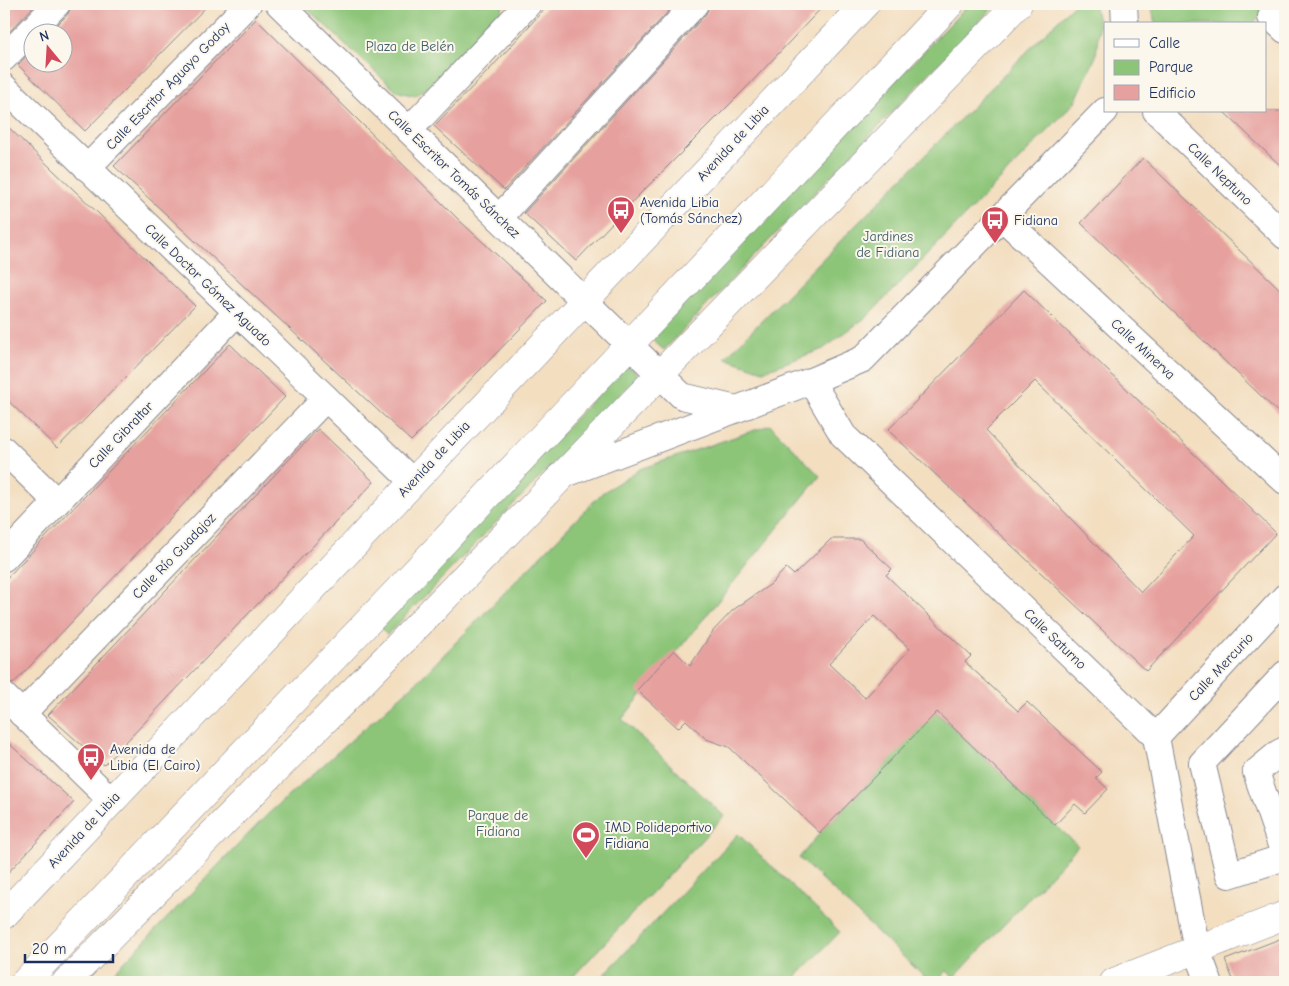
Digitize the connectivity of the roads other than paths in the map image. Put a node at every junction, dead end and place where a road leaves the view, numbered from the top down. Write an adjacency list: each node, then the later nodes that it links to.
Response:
1 (57, 4): 11 (street)
2 (248, 4): 16 (street, Calle Escritor Aguayo Godoy)
3 (279, 4): 15 (street, Calle Escritor Tomás Sánchez)
4 (528, 4): 15 (street)
5 (696, 4): 18 (street)
6 (865, 4): 20 (main road, Avenida de Libia)
7 (950, 4): 22 (main road)
8 (1018, 4): 23 (main road)
9 (1124, 4): 10 (street)
10 (1125, 22)
11 (4, 58)
12 (4, 88): 16 (street, Calle Doctor Gómez Aguado)
13 (1104, 112): 17 (street)
14 (1157, 112): 19 (street, Calle Neptuno)
15 (409, 130): 18 (street, Calle Escritor Tomás Sánchez)
16 (87, 168): 21 (street, Calle Doctor Gómez Aguado)
17 (1002, 217): 24 (street); 29 (street, Calle Minerva)
18 (499, 218): 20 (street, Calle Escritor Tomás Sánchez)
19 (1285, 236)
20 (584, 301): 22 (street, Calle Escritor Tomás Sánchez); 30 (main road, Avenida de Libia)
21 (237, 312): 25 (street, Calle Doctor Gómez Aguado); 31 (street, Calle Gibraltar)
22 (629, 345): 23 (street); 44 (main road)
23 (660, 374): 26 (street); 28 (main road)
24 (811, 381): 26 (street); 36 (street, Calle Saturno)
25 (326, 398): 30 (street, Calle Doctor Gómez Aguado); 35 (street, Calle Río Guadajoz)
26 (736, 409): 28 (street)
27 (4, 450): 31 (street)
28 (560, 477): 45 (main road)
29 (1285, 481)
30 (413, 482): 39 (main road, Avenida de Libia)
31 (57, 502): 32 (street, Calle Gibraltar)
32 (4, 558)
33 (1285, 597): 36 (street, Calle Mercurio)
34 (1285, 674): 37 (street)
35 (13, 705): 39 (street)
36 (1156, 737): 43 (street)
37 (1285, 750)
38 (1285, 758): 40 (street)
39 (112, 801): 41 (main road, Avenida de Libia)
40 (1285, 811)
41 (4, 915)
42 (1285, 915): 43 (main road)
43 (1197, 950): 46 (main road); 47 (street)
44 (22, 981)
45 (66, 982)
46 (1114, 982)
47 (1210, 982)

